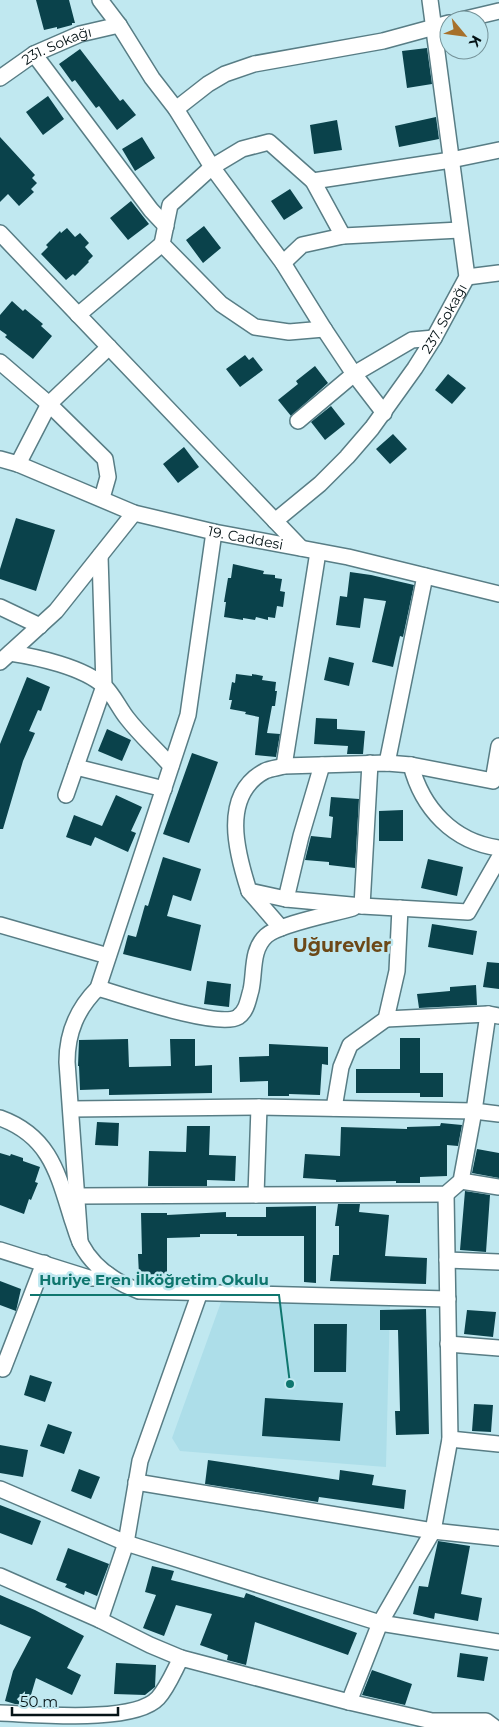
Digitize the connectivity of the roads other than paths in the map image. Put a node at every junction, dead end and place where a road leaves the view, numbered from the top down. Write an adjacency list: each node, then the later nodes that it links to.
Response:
1 (100, 0): 3 (street)
2 (430, 0): 5 (street, 237. Sokağı)
3 (119, 25): 6 (street, 231. Sokağı); 8 (street)
4 (439, 25): 5 (street)
5 (433, 26): 8 (street); 10 (street, 237. Sokağı)
6 (34, 54): 7 (street, 231. Sokağı); 13 (street)
7 (0, 78)
8 (176, 109): 11 (street)
9 (499, 150): 10 (street)
10 (451, 160): 12 (street); 14 (street, 237. Sokağı)
11 (212, 167): 12 (street); 13 (street); 18 (street)
12 (313, 181): 16 (street)
13 (166, 226): 17 (street)
14 (460, 230): 16 (street); 20 (street, 237. Sokağı)
15 (0, 233): 21 (street)
16 (344, 236): 18 (street)
17 (162, 244): 21 (street); 22 (street)
18 (283, 263): 22 (street)
19 (499, 273): 20 (street)
20 (467, 277): 23 (street, 237. Sokağı)
21 (78, 315): 24 (street)
22 (324, 329): 26 (street)
23 (434, 338): 26 (street); 28 (street, 237. Sokağı)
24 (109, 347): 27 (street); 34 (street)
25 (0, 362): 27 (street)
26 (354, 374): 28 (street); 29 (street)
27 (49, 404): 31 (street); 32 (street)
28 (384, 412): 34 (street, 237. Sokağı)
29 (298, 421)
30 (0, 459): 31 (street, 19. Caddesi)
31 (18, 464): 32 (street, 19. Caddesi)
32 (102, 498): 33 (street, 19. Caddesi)
33 (134, 513): 35 (street, 19. Caddesi); 38 (street)
34 (275, 521): 36 (street)
35 (214, 532): 36 (street, 19. Caddesi); 51 (street)
36 (301, 548): 37 (street, 19. Caddesi)
37 (318, 552): 39 (street, 19. Caddesi); 52 (street)
38 (100, 556): 42 (street); 44 (street)
39 (425, 576): 40 (street, 19. Caddesi); 47 (street)
40 (499, 594)
41 (0, 607): 42 (street)
42 (40, 626): 43 (street)
43 (5, 657): 44 (street)
44 (104, 686): 50 (street); 51 (street)
45 (499, 746): 48 (street)
46 (370, 763): 47 (street); 49 (street); 59 (street)
47 (387, 763): 48 (street)
48 (411, 764): 55 (street)
49 (322, 765): 52 (street); 58 (street)
50 (76, 766): 53 (street); 54 (street)
51 (171, 766): 53 (street)
52 (284, 766): 57 (street)
53 (164, 789): 63 (street)
54 (66, 795)
55 (499, 848)
56 (499, 858): 60 (street)
57 (250, 891): 58 (street); 62 (street)
58 (286, 898): 59 (street)
59 (362, 906): 60 (street); 62 (street)
60 (400, 908): 66 (street)
61 (0, 926): 63 (street)
62 (281, 928): 64 (street)
63 (108, 956): 64 (street)
64 (98, 988): 69 (street)
65 (494, 1015): 66 (street); 70 (street)
66 (386, 1019): 68 (street)
67 (259, 1107): 68 (street); 69 (street); 76 (street)
68 (334, 1108): 70 (street)
69 (71, 1109): 77 (street)
70 (474, 1111): 71 (street); 73 (street)
71 (499, 1114)
72 (0, 1118): 78 (street)
73 (461, 1181): 74 (street); 75 (street)
74 (499, 1187)
75 (446, 1194): 76 (street); 80 (street)
76 (256, 1195): 77 (street)
77 (78, 1196): 78 (street)
78 (80, 1242): 83 (street)
79 (0, 1250): 82 (street)
80 (447, 1260): 81 (street); 85 (street)
81 (499, 1262)
82 (44, 1263): 83 (street); 88 (street)
83 (107, 1274): 84 (street)
84 (200, 1292): 85 (street); 91 (street)
85 (448, 1299): 86 (street)
86 (448, 1344): 87 (street); 89 (street)
87 (499, 1348)
88 (3, 1370)
89 (450, 1439): 90 (street); 93 (street)
90 (499, 1444)
91 (136, 1482): 93 (street); 95 (street)
92 (0, 1489): 95 (street)
93 (433, 1530): 94 (street); 98 (street)
94 (499, 1538)
95 (126, 1543): 97 (street); 98 (street)
96 (0, 1576): 97 (street)
97 (100, 1620): 100 (street)
98 (380, 1623): 99 (street); 101 (street)
99 (499, 1642)
100 (181, 1658): 101 (street); 103 (street)
101 (349, 1702): 104 (street)
102 (0, 1713): 103 (street)
103 (96, 1721)
104 (494, 1727)

